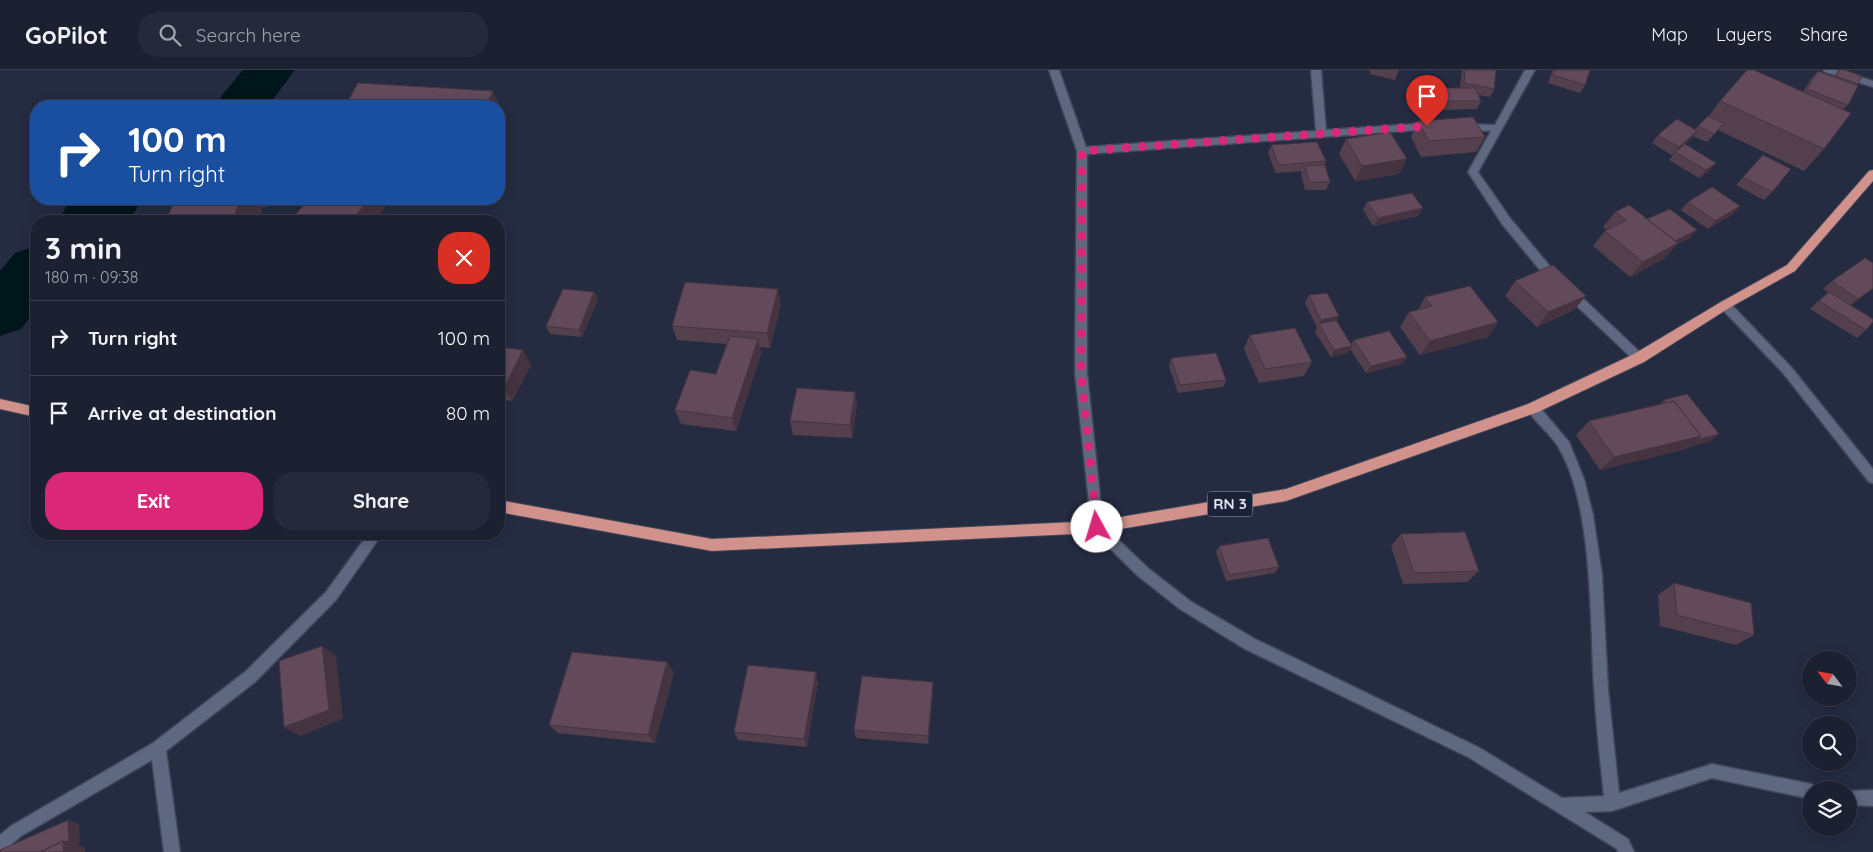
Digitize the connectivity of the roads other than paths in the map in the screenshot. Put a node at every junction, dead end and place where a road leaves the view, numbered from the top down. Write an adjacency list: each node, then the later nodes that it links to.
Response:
1 (1054, 70): 8 (street)
2 (1316, 70): 7 (street)
3 (1530, 70): 6 (street)
4 (1828, 70): 5 (street)
5 (1873, 84)
6 (1498, 128): 7 (street); 11 (street)
7 (1322, 134): 8 (street)
8 (1082, 151): 17 (street)
9 (1873, 174): 10 (highway, RN 3)
10 (1725, 305): 11 (highway, RN 3); 15 (street)
11 (1639, 358): 13 (highway, RN 3)
12 (0, 404): 14 (highway)
13 (1533, 408): 17 (highway, RN 3); 23 (street)
14 (30, 410)
15 (1873, 478)
16 (505, 507): 17 (highway, RN 3)
17 (1097, 527): 24 (street)
18 (371, 540): 19 (street)
19 (158, 748): 25 (street); 26 (street)
20 (1802, 790): 23 (street)
21 (1857, 798): 22 (street)
22 (1873, 798)
23 (1612, 803): 24 (street)
24 (1559, 806): 27 (street)
25 (0, 845)
26 (172, 852)
27 (1626, 852)

